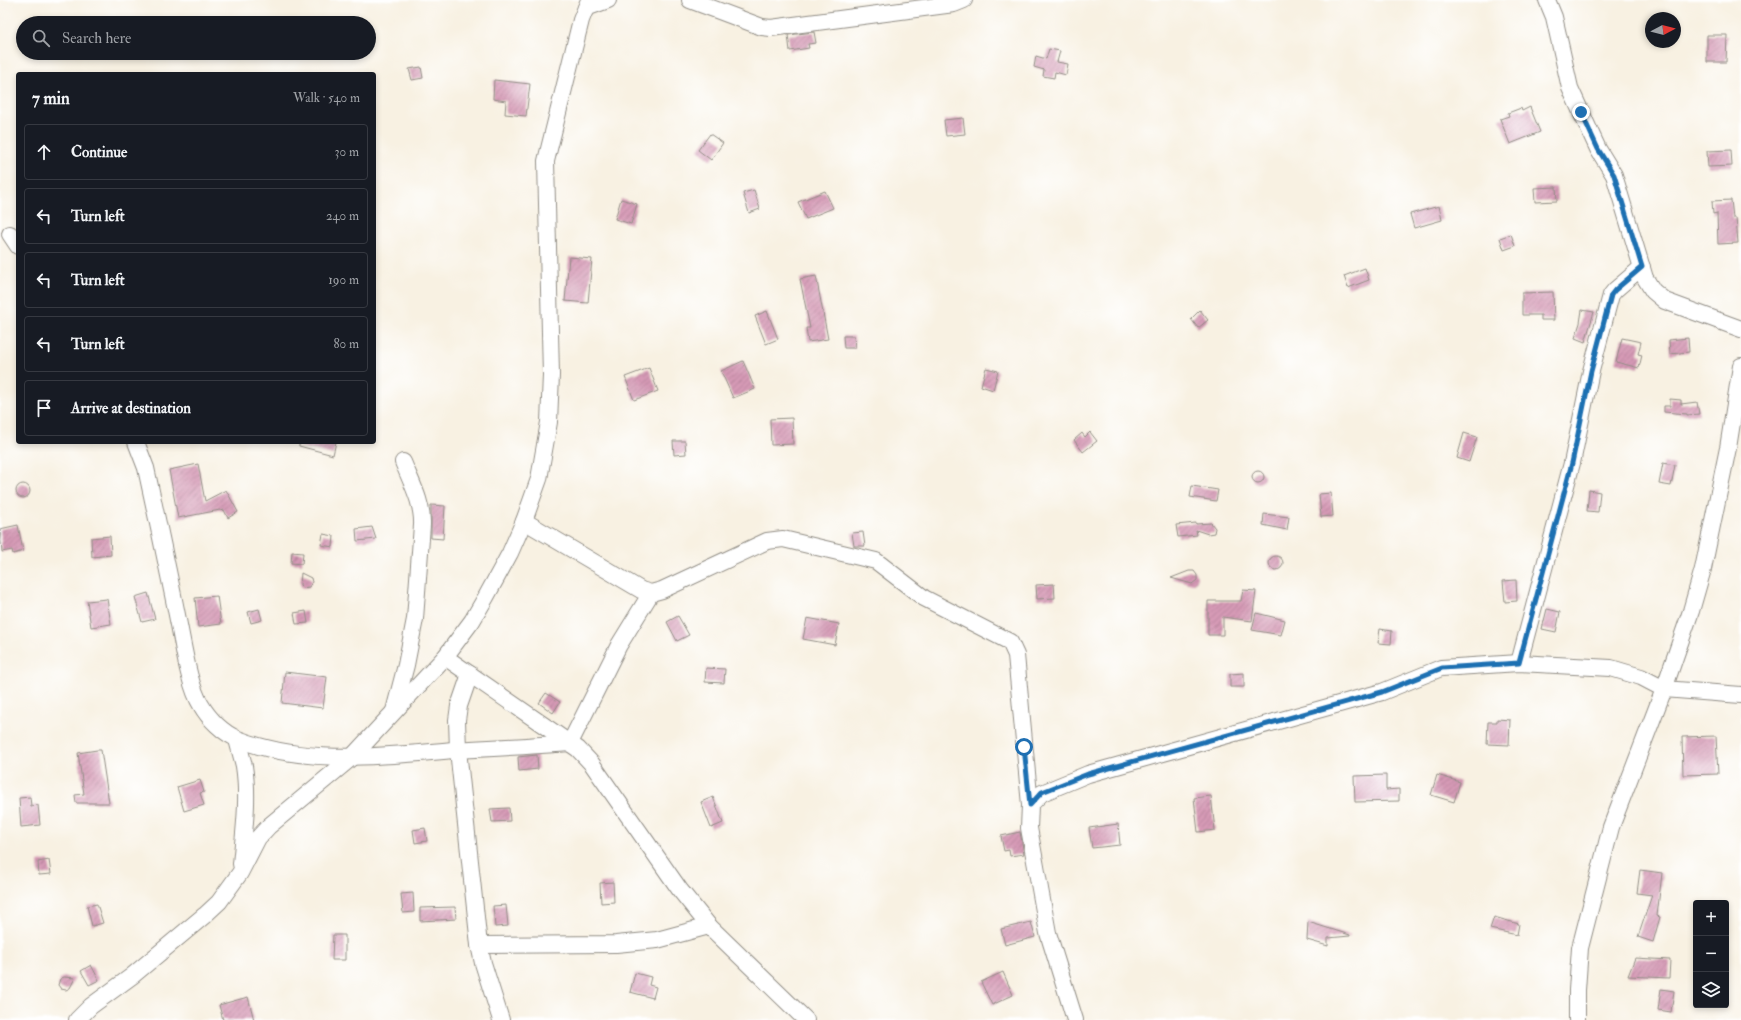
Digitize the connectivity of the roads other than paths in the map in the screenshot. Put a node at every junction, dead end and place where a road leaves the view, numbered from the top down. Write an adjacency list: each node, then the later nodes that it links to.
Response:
1 (608, 0): 5 (street)
2 (690, 0): 3 (street)
3 (964, 0)
4 (1547, 0): 6 (street)
5 (587, 4): 11 (street)
6 (1642, 267): 7 (street); 14 (street)
7 (1741, 329)
8 (1741, 366): 16 (street)
9 (137, 444): 19 (street)
10 (403, 462): 18 (street)
11 (524, 521): 12 (street); 13 (street)
12 (651, 593): 20 (street); 23 (street)
13 (445, 657): 15 (street); 18 (street)
14 (1519, 663): 16 (street); 23 (street)
15 (470, 674): 20 (street); 21 (street)
16 (1664, 689): 17 (street); 31 (street)
17 (1741, 695)
18 (394, 712): 22 (street)
19 (237, 739): 22 (street); 24 (street)
20 (570, 743): 21 (street); 25 (street)
21 (458, 750): 22 (street); 26 (street)
22 (350, 758): 24 (street)
23 (1030, 805): 30 (street)
24 (240, 873): 27 (street)
25 (709, 926): 26 (street); 29 (street)
26 (479, 946): 28 (street)
27 (78, 1020)
28 (501, 1020)
29 (806, 1020)
30 (1074, 1020)
31 (1577, 1020)

